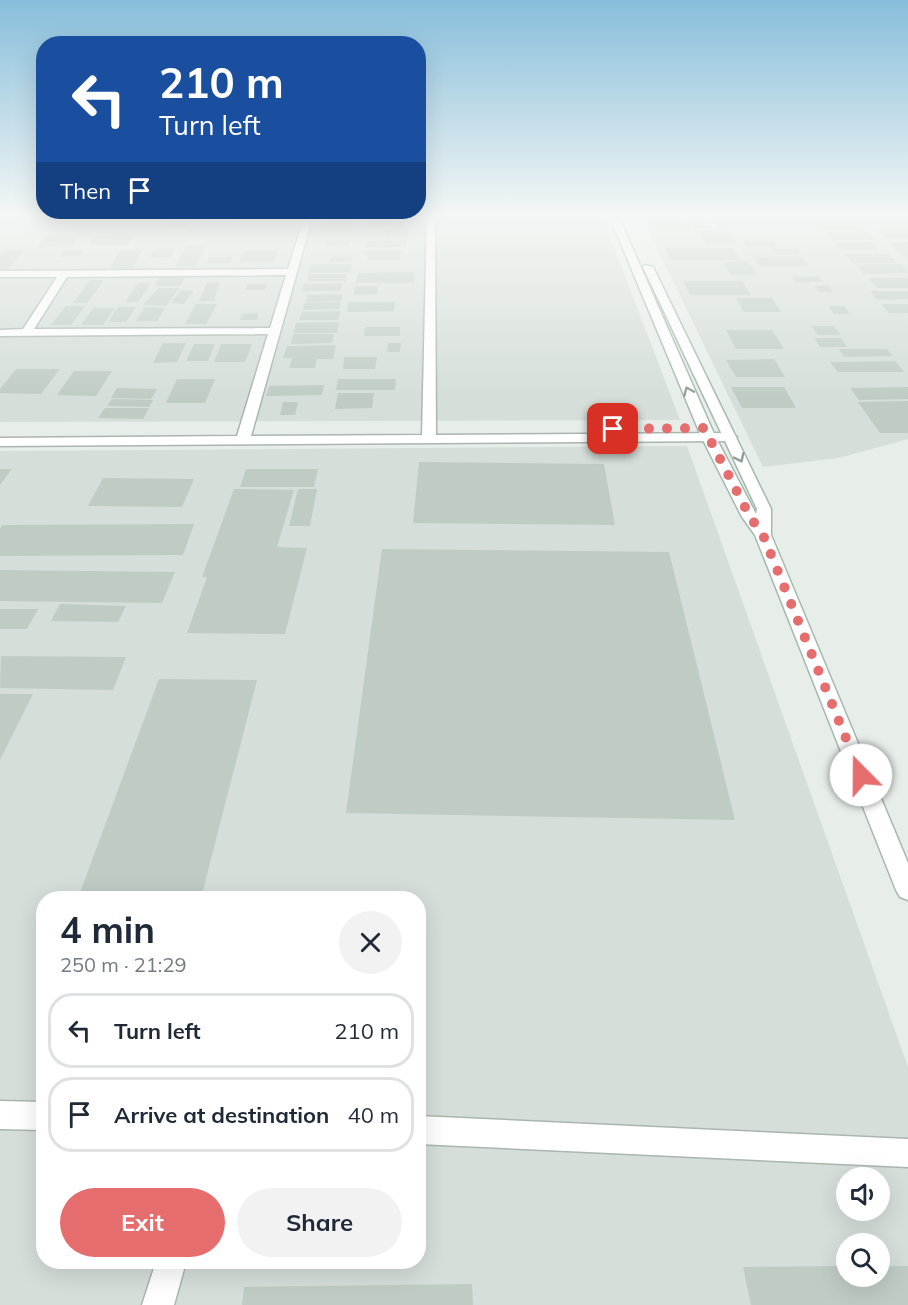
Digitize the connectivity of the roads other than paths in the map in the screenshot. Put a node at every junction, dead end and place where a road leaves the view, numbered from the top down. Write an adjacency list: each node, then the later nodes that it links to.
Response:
1 (63, 276): 8 (street)
2 (291, 276): 6 (street)
3 (430, 276): 12 (street)
4 (639, 276): 10 (street, one-way to 4)
5 (652, 276): 11 (street)
6 (275, 332): 8 (street); 13 (street)
7 (0, 333): 8 (street)
8 (26, 333)
9 (0, 432): 13 (street)
10 (706, 432): 11 (street); 12 (street); 15 (street)
11 (728, 433): 15 (street, one-way to 15)
12 (429, 434): 13 (street)
13 (244, 435): 14 (street)
14 (0, 442)
15 (763, 535): 16 (street)
16 (908, 890)
17 (0, 1115): 18 (street)
18 (36, 1116)
19 (426, 1130): 20 (street)
20 (908, 1153)
21 (169, 1269): 22 (street)
22 (158, 1305)

